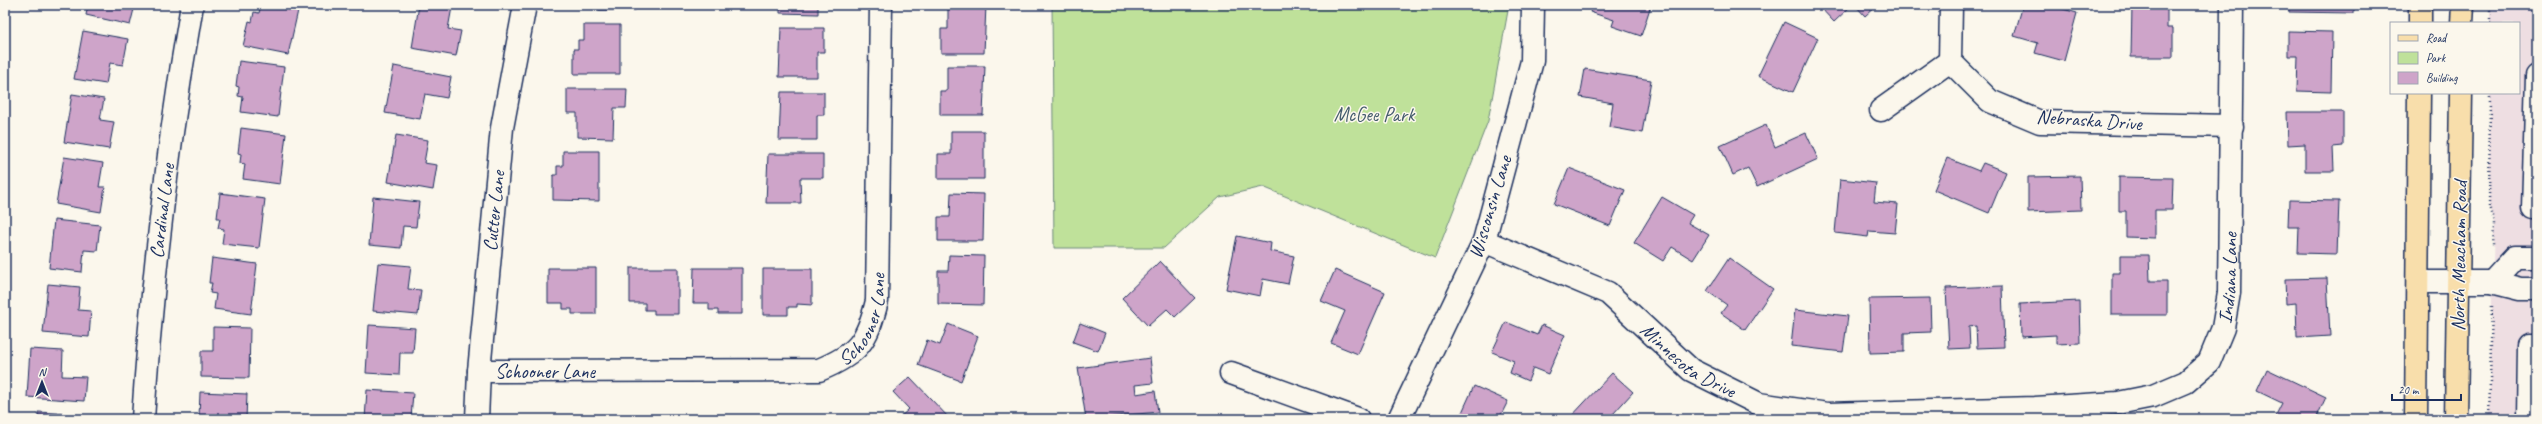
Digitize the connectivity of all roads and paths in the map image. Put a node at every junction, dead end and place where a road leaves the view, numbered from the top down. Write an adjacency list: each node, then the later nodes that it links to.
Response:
1 (192, 5): 33 (street, Cardinal Lane)
2 (525, 5): 30 (street, Cutter Lane)
3 (881, 5): 30 (street, Schooner Lane)
4 (1532, 5): 21 (street, Wisconsin Lane)
5 (1951, 5): 13 (street)
6 (2232, 5): 19 (street, Indiana Lane)
7 (2420, 5): 10 (main road)
8 (2462, 5): 11 (main road)
9 (2490, 5): 12 (path)
10 (2420, 22)
11 (2462, 22)
12 (2490, 22)
13 (1950, 61): 18 (street); 19 (street, Nebraska Drive)
14 (2537, 76): 20 (street)
15 (2419, 94): 24 (main road, North Meacham Road)
16 (2461, 94): 25 (main road, North Meacham Road)
17 (2490, 94): 22 (path)
18 (1881, 110)
19 (2232, 126): 32 (street, Indiana Lane)
20 (2537, 208)
21 (1484, 242): 32 (street, Minnesota Drive); 36 (street, Wisconsin Lane)
22 (2493, 244)
23 (2537, 257): 26 (street)
24 (2418, 282): 25 (street); 37 (main road, North Meacham Road)
25 (2458, 282): 26 (street); 38 (main road, North Meacham Road)
26 (2492, 282): 27 (street)
27 (2537, 289)
28 (2492, 316): 39 (path)
29 (2537, 345): 40 (street)
30 (479, 371): 34 (street, Cutter Lane)
31 (1231, 373): 35 (street)
32 (2035, 413)
33 (143, 419)
34 (477, 419)
35 (1358, 419)
36 (1399, 419)
37 (2416, 419)
38 (2456, 419)
39 (2489, 419)
40 (2528, 419)

